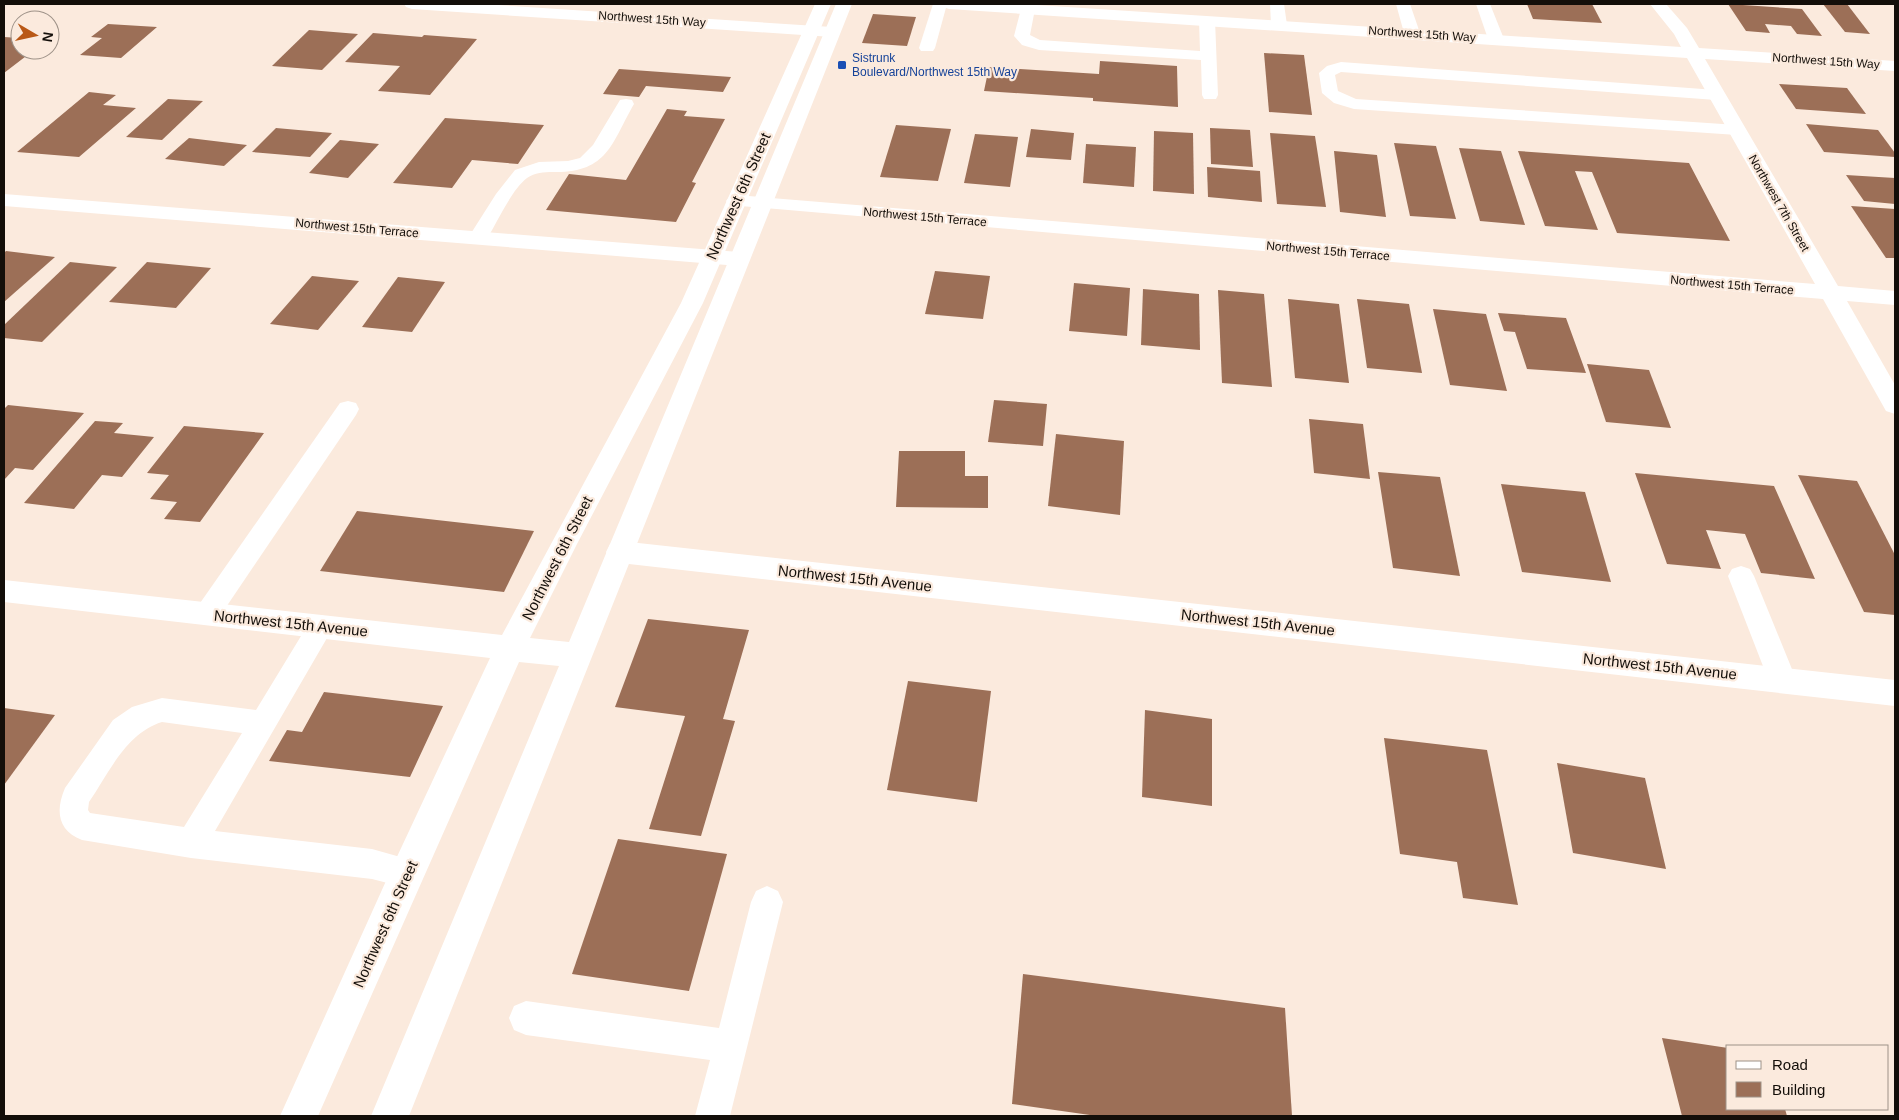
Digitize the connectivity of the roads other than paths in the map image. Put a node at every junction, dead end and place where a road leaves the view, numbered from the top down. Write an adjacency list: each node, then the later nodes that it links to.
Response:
1 (412, 4): 13 (street, Northwest 15th Way)
2 (823, 4): 13 (street, Northwest 6th Street)
3 (844, 4): 13 (street, Northwest 6th Street)
4 (940, 4): 16 (lane)
5 (949, 4): 10 (street, Northwest 15th Way)
6 (1277, 4): 12 (lane)
7 (1403, 4): 14 (lane)
8 (1482, 4): 15 (lane)
9 (1658, 4): 17 (street, Northwest 7th Street)
10 (1028, 9): 11 (street, Northwest 15th Way); 18 (lane)
11 (1207, 20): 12 (street, Northwest 15th Way); 18 (lane)
12 (1279, 25): 14 (street, Northwest 15th Way)
13 (822, 31): 25 (street, Northwest 6th Street); 26 (street, Northwest 6th Street)
14 (1412, 33): 15 (street, Northwest 15th Way)
15 (1496, 39): 17 (street, Northwest 15th Way)
16 (927, 48)
17 (1691, 52): 19 (street, Northwest 15th Way); 21 (street, Northwest 7th Street)
18 (1208, 56): 20 (lane)
19 (1895, 66)
20 (1210, 95)
21 (1716, 95): 23 (street, Northwest 7th Street); 23 (lane)
22 (626, 104): 27 (lane)
23 (1737, 130): 30 (street, Northwest 7th Street)
24 (4, 200): 27 (street, Northwest 15th Terrace)
25 (736, 201): 26 (street, Northwest 15th Terrace); 28 (street, Northwest 6th Street)
26 (761, 204): 29 (street, Northwest 6th Street); 30 (street, Northwest 15th Terrace)
27 (478, 238): 28 (street, Northwest 15th Terrace)
28 (711, 257): 29 (street, Northwest 15th Terrace); 39 (street, Northwest 6th Street)
29 (739, 259): 34 (street, Northwest 6th Street)
30 (1831, 293): 31 (street, Northwest 15th Terrace); 32 (street, Northwest 7th Street)
31 (1895, 298)
32 (1895, 405)
33 (348, 409): 37 (lane)
34 (620, 552): 40 (street, Northwest 6th Street); 41 (street, Northwest 15th Avenue)
35 (1741, 576): 41 (lane)
36 (4, 591): 37 (street, Northwest 15th Avenue)
37 (207, 614): 38 (street, Northwest 15th Avenue)
38 (321, 626): 39 (street, Northwest 15th Avenue); 43 (lane)
39 (510, 648): 40 (street, Northwest 15th Avenue); 45 (street, Northwest 6th Street)
40 (578, 656): 50 (street, Northwest 6th Street)
41 (1782, 679): 42 (street, Northwest 15th Avenue)
42 (1895, 692)
43 (263, 722): 44 (lane); 44 (lane)
44 (191, 842): 45 (lane)
45 (407, 873): 49 (street, Northwest 6th Street)
46 (767, 902): 48 (lane)
47 (526, 1018): 48 (lane)
48 (730, 1046): 51 (lane)
49 (299, 1116)
50 (390, 1116)
51 (712, 1116)

